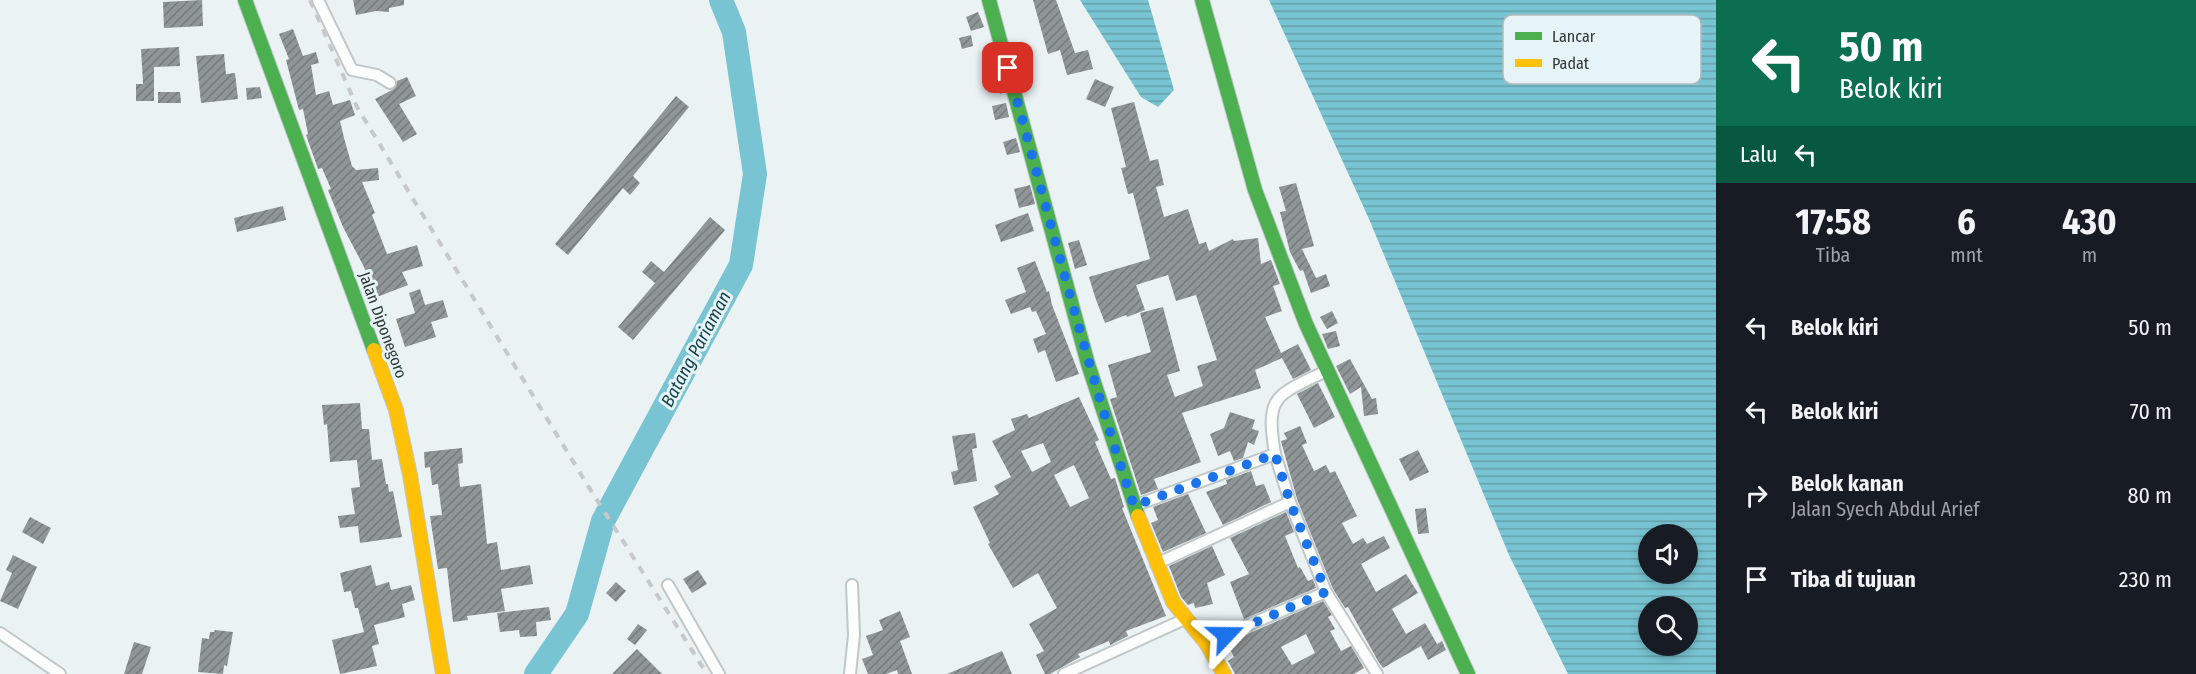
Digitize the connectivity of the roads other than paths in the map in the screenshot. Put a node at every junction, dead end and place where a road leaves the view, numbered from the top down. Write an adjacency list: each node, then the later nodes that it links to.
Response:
1 (245, 0): 18 (street, Jalan Diponegoro)
2 (318, 0): 5 (street)
3 (989, 0): 9 (street)
4 (1202, 0): 6 (street)
5 (390, 83)
6 (1326, 371): 7 (street); 24 (street)
7 (1275, 454): 8 (street); 9 (street)
8 (1290, 502): 10 (street); 13 (street)
9 (1134, 506): 10 (street)
10 (1156, 564): 14 (street)
11 (668, 585): 19 (street)
12 (852, 585): 20 (street)
13 (1326, 592): 16 (street); 23 (street)
14 (1185, 619): 16 (street); 21 (street)
15 (0, 633): 17 (street)
16 (1206, 643): 22 (street)
17 (60, 674)
18 (443, 674)
19 (719, 674)
20 (850, 674)
21 (1064, 674)
22 (1224, 674)
23 (1377, 674)
24 (1468, 674)

